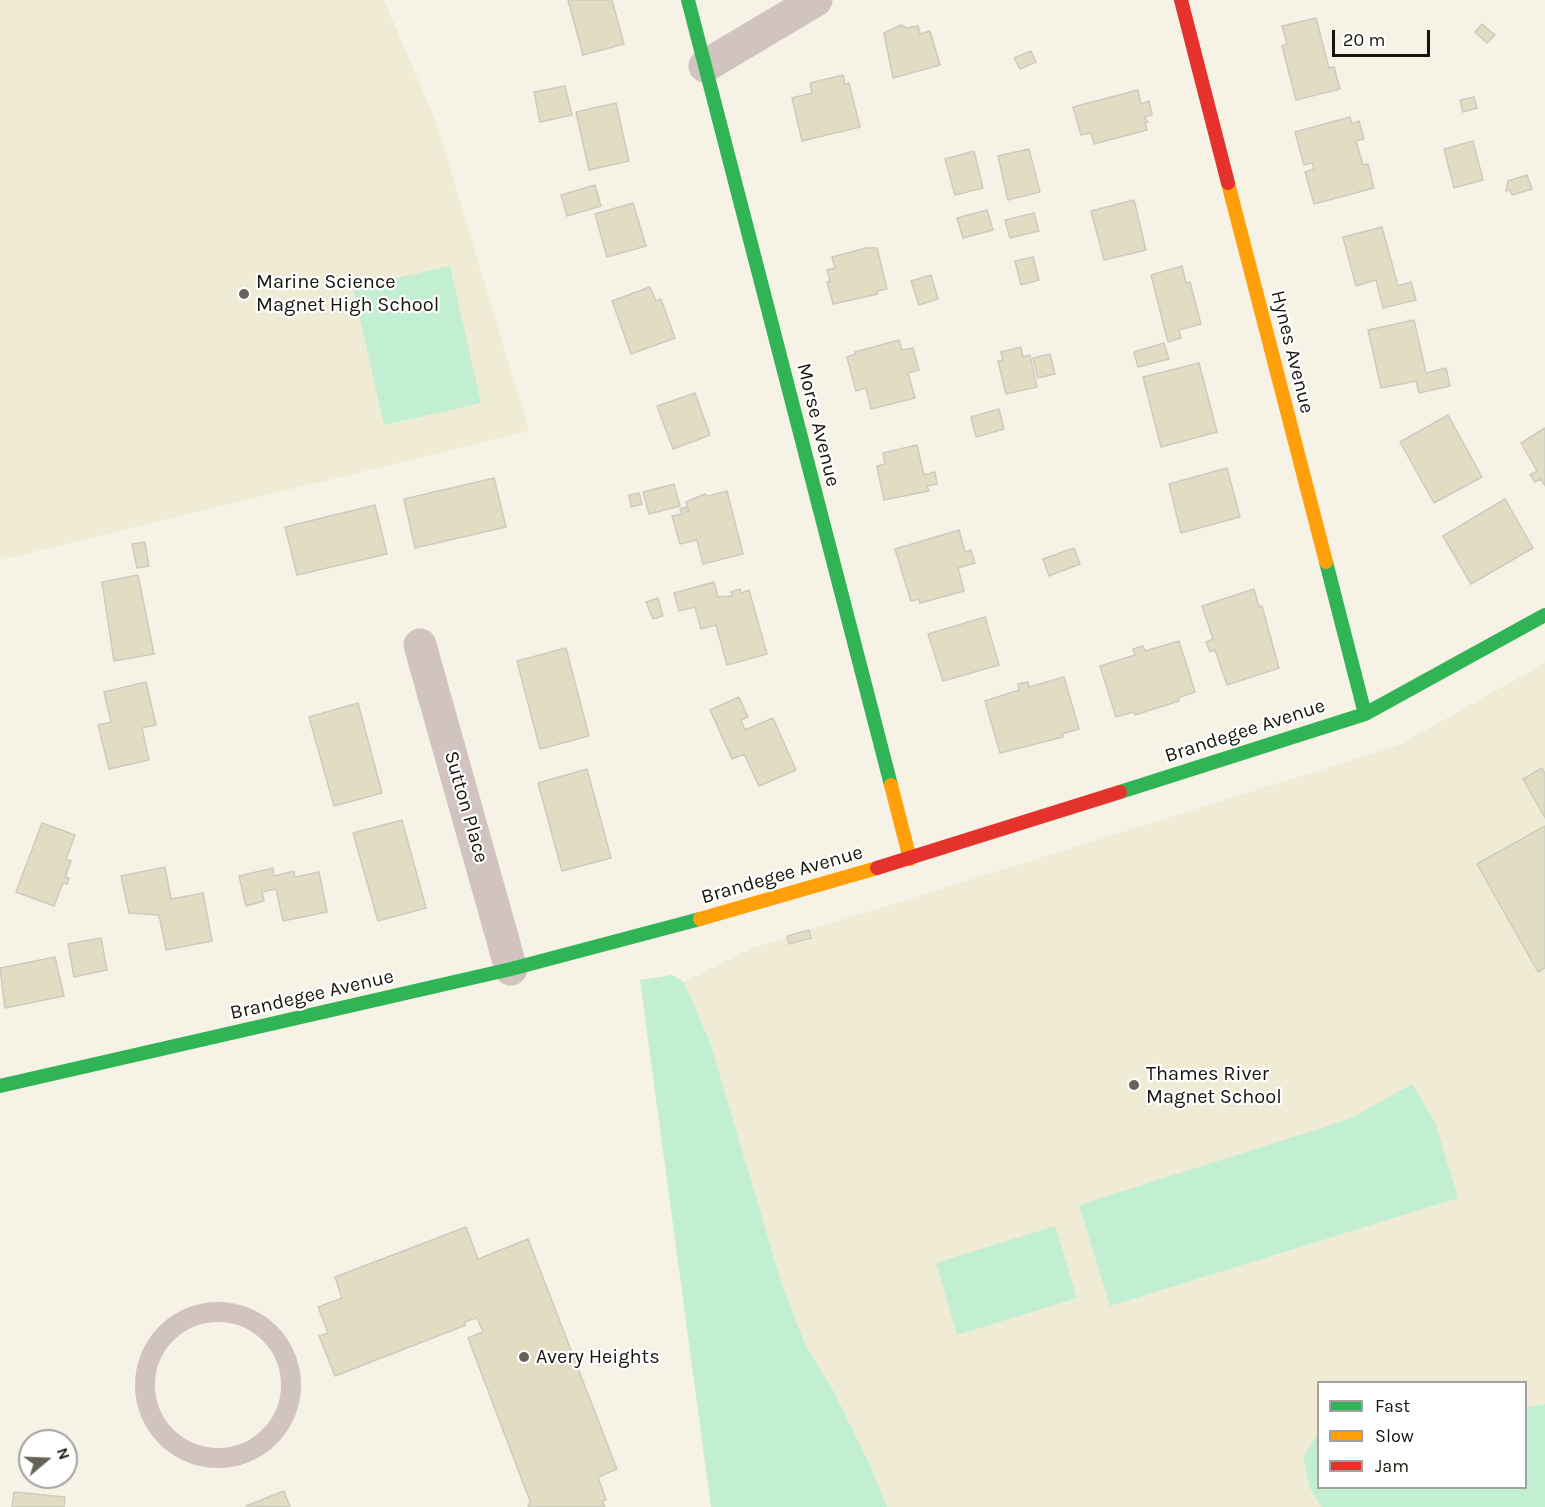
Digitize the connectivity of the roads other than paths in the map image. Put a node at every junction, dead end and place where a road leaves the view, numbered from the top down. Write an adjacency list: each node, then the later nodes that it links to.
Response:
1 (688, 0): 4 (street, Morse Avenue)
2 (816, 0): 4 (street)
3 (1181, 0): 7 (street, Hynes Avenue)
4 (705, 66): 8 (street, Morse Avenue)
5 (1545, 615): 7 (street, Brandegee Avenue)
6 (420, 645): 9 (street, Sutton Place)
7 (1365, 714): 8 (street, Brandegee Avenue)
8 (910, 859): 9 (street, Brandegee Avenue)
9 (511, 969): 10 (street, Brandegee Avenue)
10 (0, 1086)
11 (291, 1395): 11 (lane)

